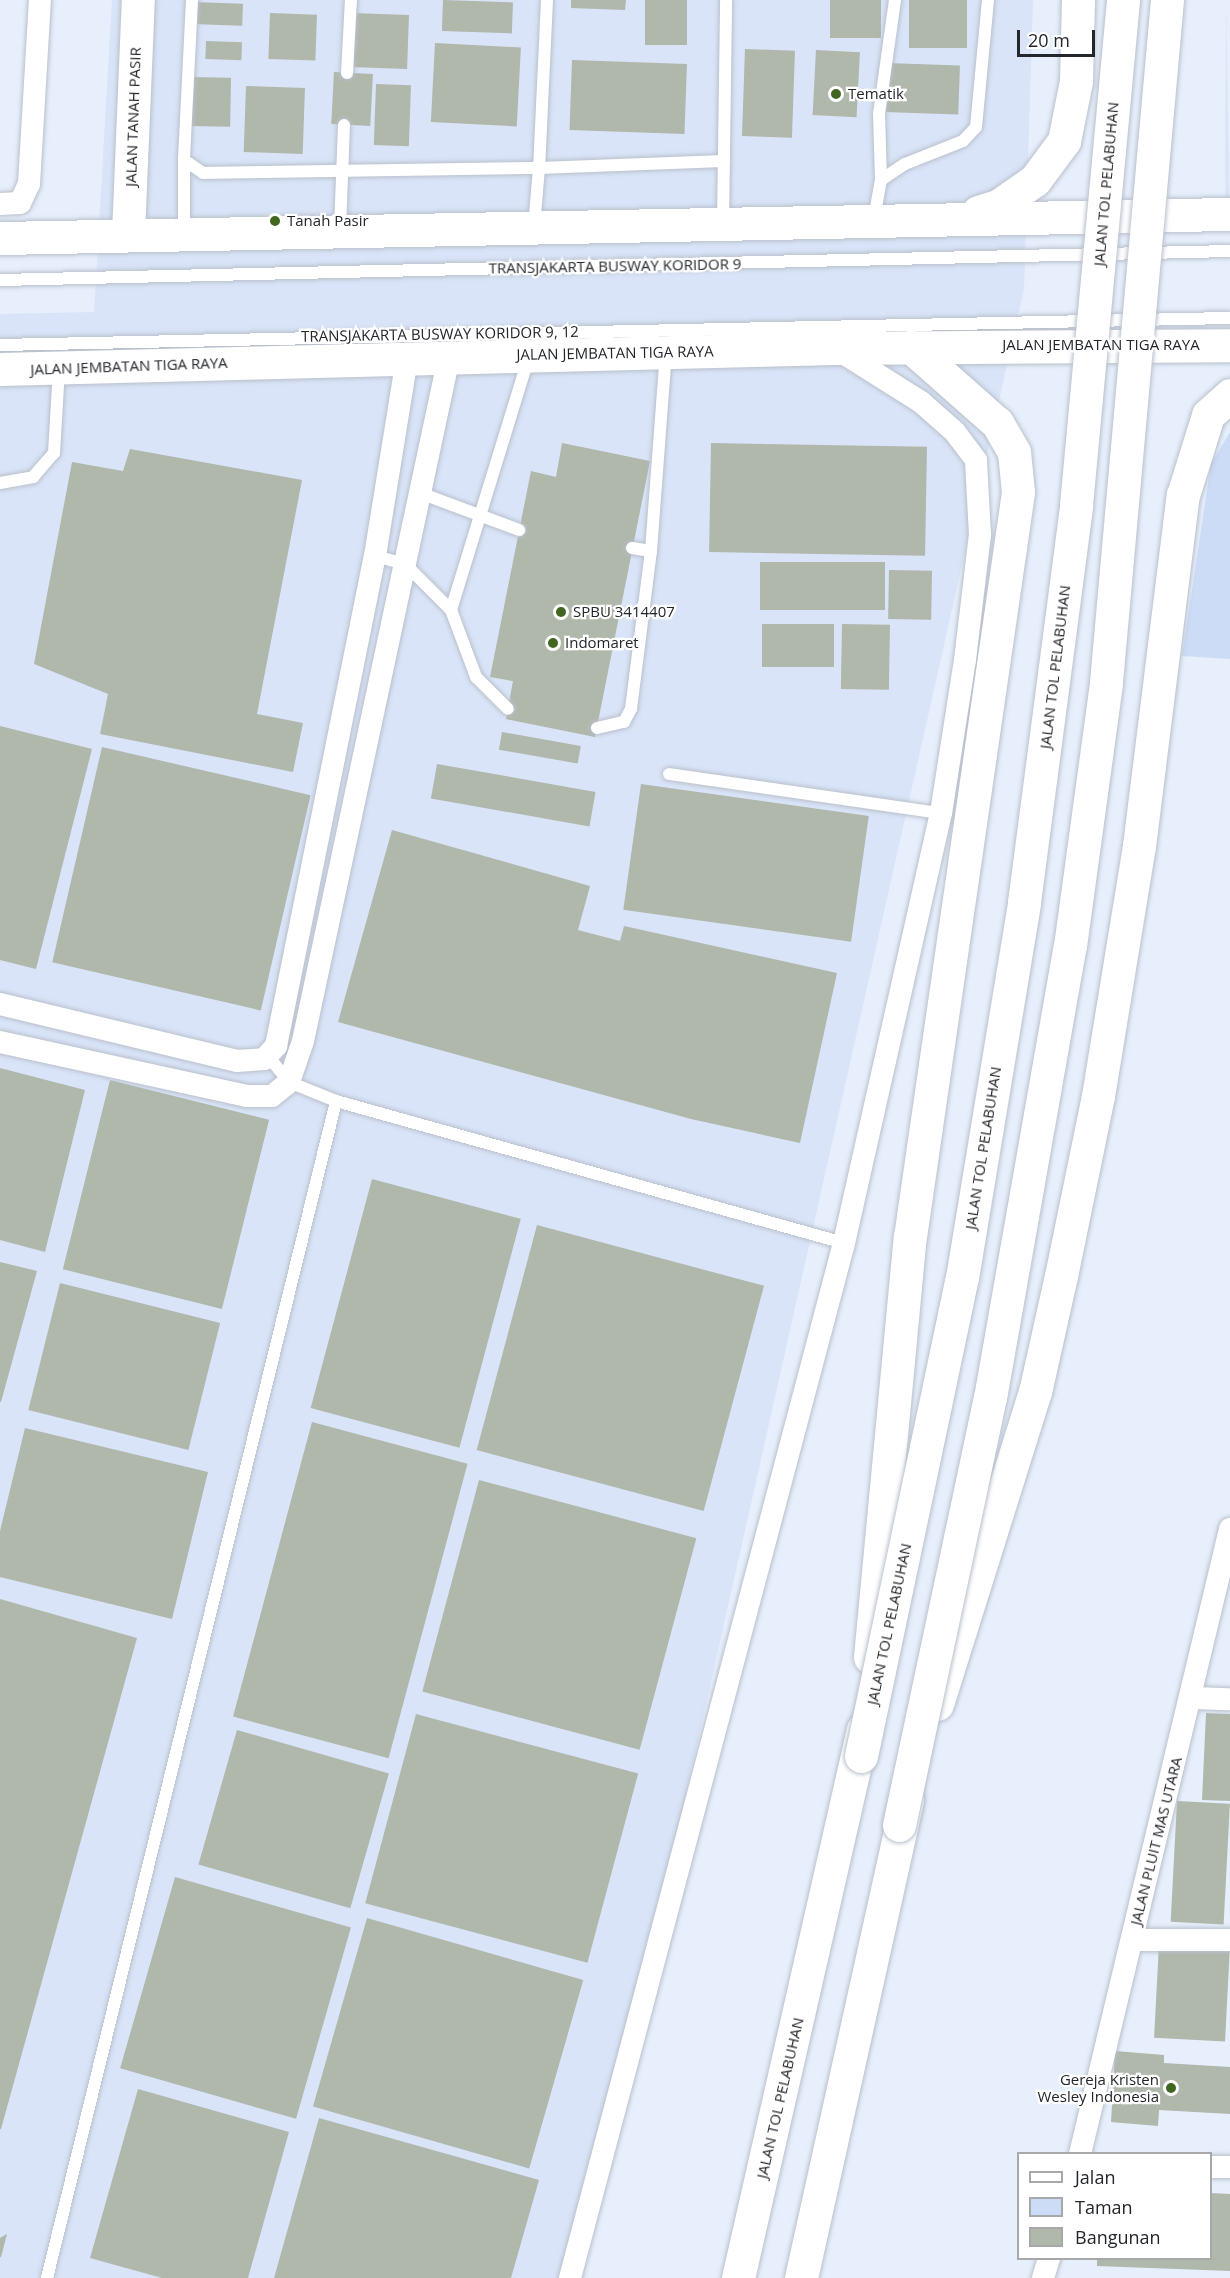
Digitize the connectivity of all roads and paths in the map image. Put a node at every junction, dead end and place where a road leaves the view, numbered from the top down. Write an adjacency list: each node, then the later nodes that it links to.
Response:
1 (40, 0): 19 (street)
2 (138, 0): 27 (main road, JALAN TANAH PASIR)
3 (192, 0): 14 (lane)
4 (351, 0): 12 (lane)
5 (547, 0): 16 (lane)
6 (726, 0): 15 (lane)
7 (895, 0): 18 (lane)
8 (988, 0): 18 (lane)
9 (1078, 0): 21 (main road)
10 (1123, 0): 67 (main road, JALAN TOL PELABUHAN, bridge)
11 (1167, 0): 68 (main road, bridge)
12 (347, 72)
13 (344, 125): 17 (lane)
14 (184, 160): 17 (lane); 26 (lane)
15 (724, 161): 16 (lane); 23 (lane)
16 (539, 168): 17 (lane); 24 (lane)
17 (342, 171): 25 (lane)
18 (881, 180): 22 (lane)
19 (0, 204)
20 (1230, 214): 21 (main road)
21 (926, 219): 22 (main road)
22 (874, 220): 23 (main road)
23 (723, 223): 24 (main road)
24 (534, 226): 25 (main road)
25 (340, 230): 26 (main road)
26 (184, 233): 27 (main road)
27 (128, 234): 28 (main road)
28 (0, 238)
29 (1230, 251): 30 (lane, TRANSJAKARTA BUSWAY KORIDOR 9)
30 (0, 280)
31 (1230, 318): 32 (lane)
32 (880, 324): 33 (lane, TRANSJAKARTA BUSWAY KORIDOR 9, 12); 35 (lane)
33 (0, 345)
34 (1230, 345): 35 (main road, JALAN JEMBATAN TIGA RAYA)
35 (945, 346): 36 (main road, JALAN JEMBATAN TIGA RAYA)
36 (911, 347): 37 (main road, JALAN JEMBATAN TIGA RAYA); 67 (main road, bridge)
37 (835, 348): 38 (main road, JALAN JEMBATAN TIGA RAYA); 57 (street)
38 (666, 352): 39 (main road, JALAN JEMBATAN TIGA RAYA); 50 (lane)
39 (529, 356): 40 (main road, JALAN JEMBATAN TIGA RAYA); 47 (lane)
40 (448, 357): 41 (main road, JALAN JEMBATAN TIGA RAYA); 46 (street)
41 (407, 358): 42 (main road, JALAN JEMBATAN TIGA RAYA); 51 (street)
42 (59, 367): 43 (main road, JALAN JEMBATAN TIGA RAYA); 45 (lane)
43 (0, 369)
44 (1230, 395): 68 (main road, bridge)
45 (0, 483)
46 (420, 493): 47 (lane); 52 (street)
47 (480, 518): 48 (lane); 53 (lane)
48 (519, 530)
49 (632, 548): 50 (lane)
50 (651, 551): 55 (lane)
51 (375, 556): 52 (lane); 60 (street)
52 (405, 564): 53 (lane); 61 (street)
53 (451, 610): 54 (lane)
54 (508, 710)
55 (597, 728)
56 (669, 774): 57 (lane)
57 (940, 813): 63 (street)
58 (0, 1004): 60 (street)
59 (0, 1042): 61 (street)
60 (268, 1056): 61 (lane)
61 (289, 1082): 62 (lane)
62 (336, 1101): 63 (lane); 76 (lane)
63 (844, 1244): 77 (street)
64 (1230, 1529): 65 (street, JALAN PLUIT MAS UTARA)
65 (1192, 1698): 66 (street); 69 (street, JALAN PLUIT MAS UTARA)
66 (1230, 1699)
67 (861, 1755): 74 (main road, JALAN TOL PELABUHAN)
68 (899, 1825): 80 (main road)
69 (1132, 1940): 70 (street); 71 (street, JALAN PLUIT MAS UTARA)
70 (1230, 1940)
71 (1080, 2152)
72 (1212, 2167): 73 (street)
73 (1230, 2167)
74 (748, 2235): 78 (main road); 79 (main road, JALAN TOL PELABUHAN)
75 (1049, 2260): 81 (street)
76 (47, 2278)
77 (570, 2278)
78 (734, 2278)
79 (738, 2278)
80 (801, 2278)
81 (1043, 2278)

